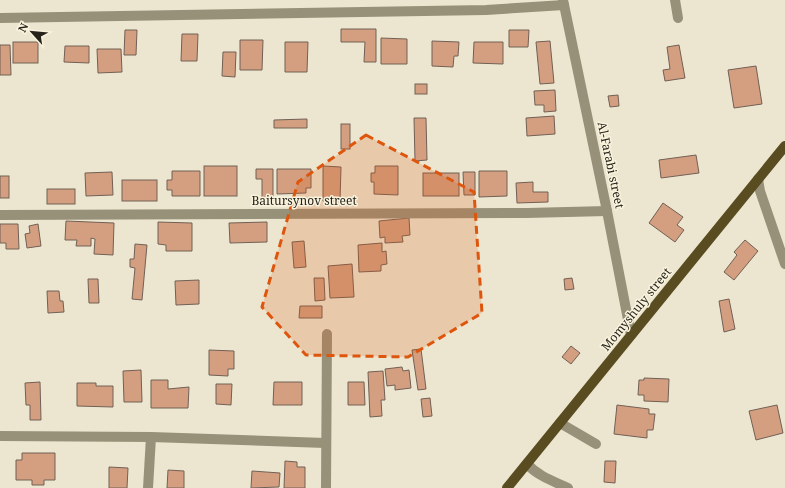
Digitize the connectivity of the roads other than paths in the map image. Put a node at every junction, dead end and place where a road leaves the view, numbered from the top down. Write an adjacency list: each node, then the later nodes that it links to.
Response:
1 (675, 0): 4 (street)
2 (564, 2): 3 (street); 7 (street, Al-Farabi street)
3 (0, 18)
4 (678, 18)
5 (785, 146): 6 (main road, Momyshuly street)
6 (758, 179): 9 (street); 11 (main road, Momyshuly street)
7 (607, 211): 8 (street, Baitursynov street); 11 (street, Al-Farabi street)
8 (0, 215)
9 (785, 264)
10 (327, 334): 15 (street)
11 (631, 336): 12 (main road, Momyshuly street)
12 (560, 423): 16 (street); 17 (main road, Momyshuly street)
13 (0, 436): 14 (street)
14 (151, 437): 15 (street); 18 (street)
15 (326, 443): 19 (street)
16 (596, 444)
17 (527, 464): 20 (main road, Momyshuly street); 21 (street)
18 (148, 488)
19 (326, 488)
20 (507, 488)
21 (568, 488)

